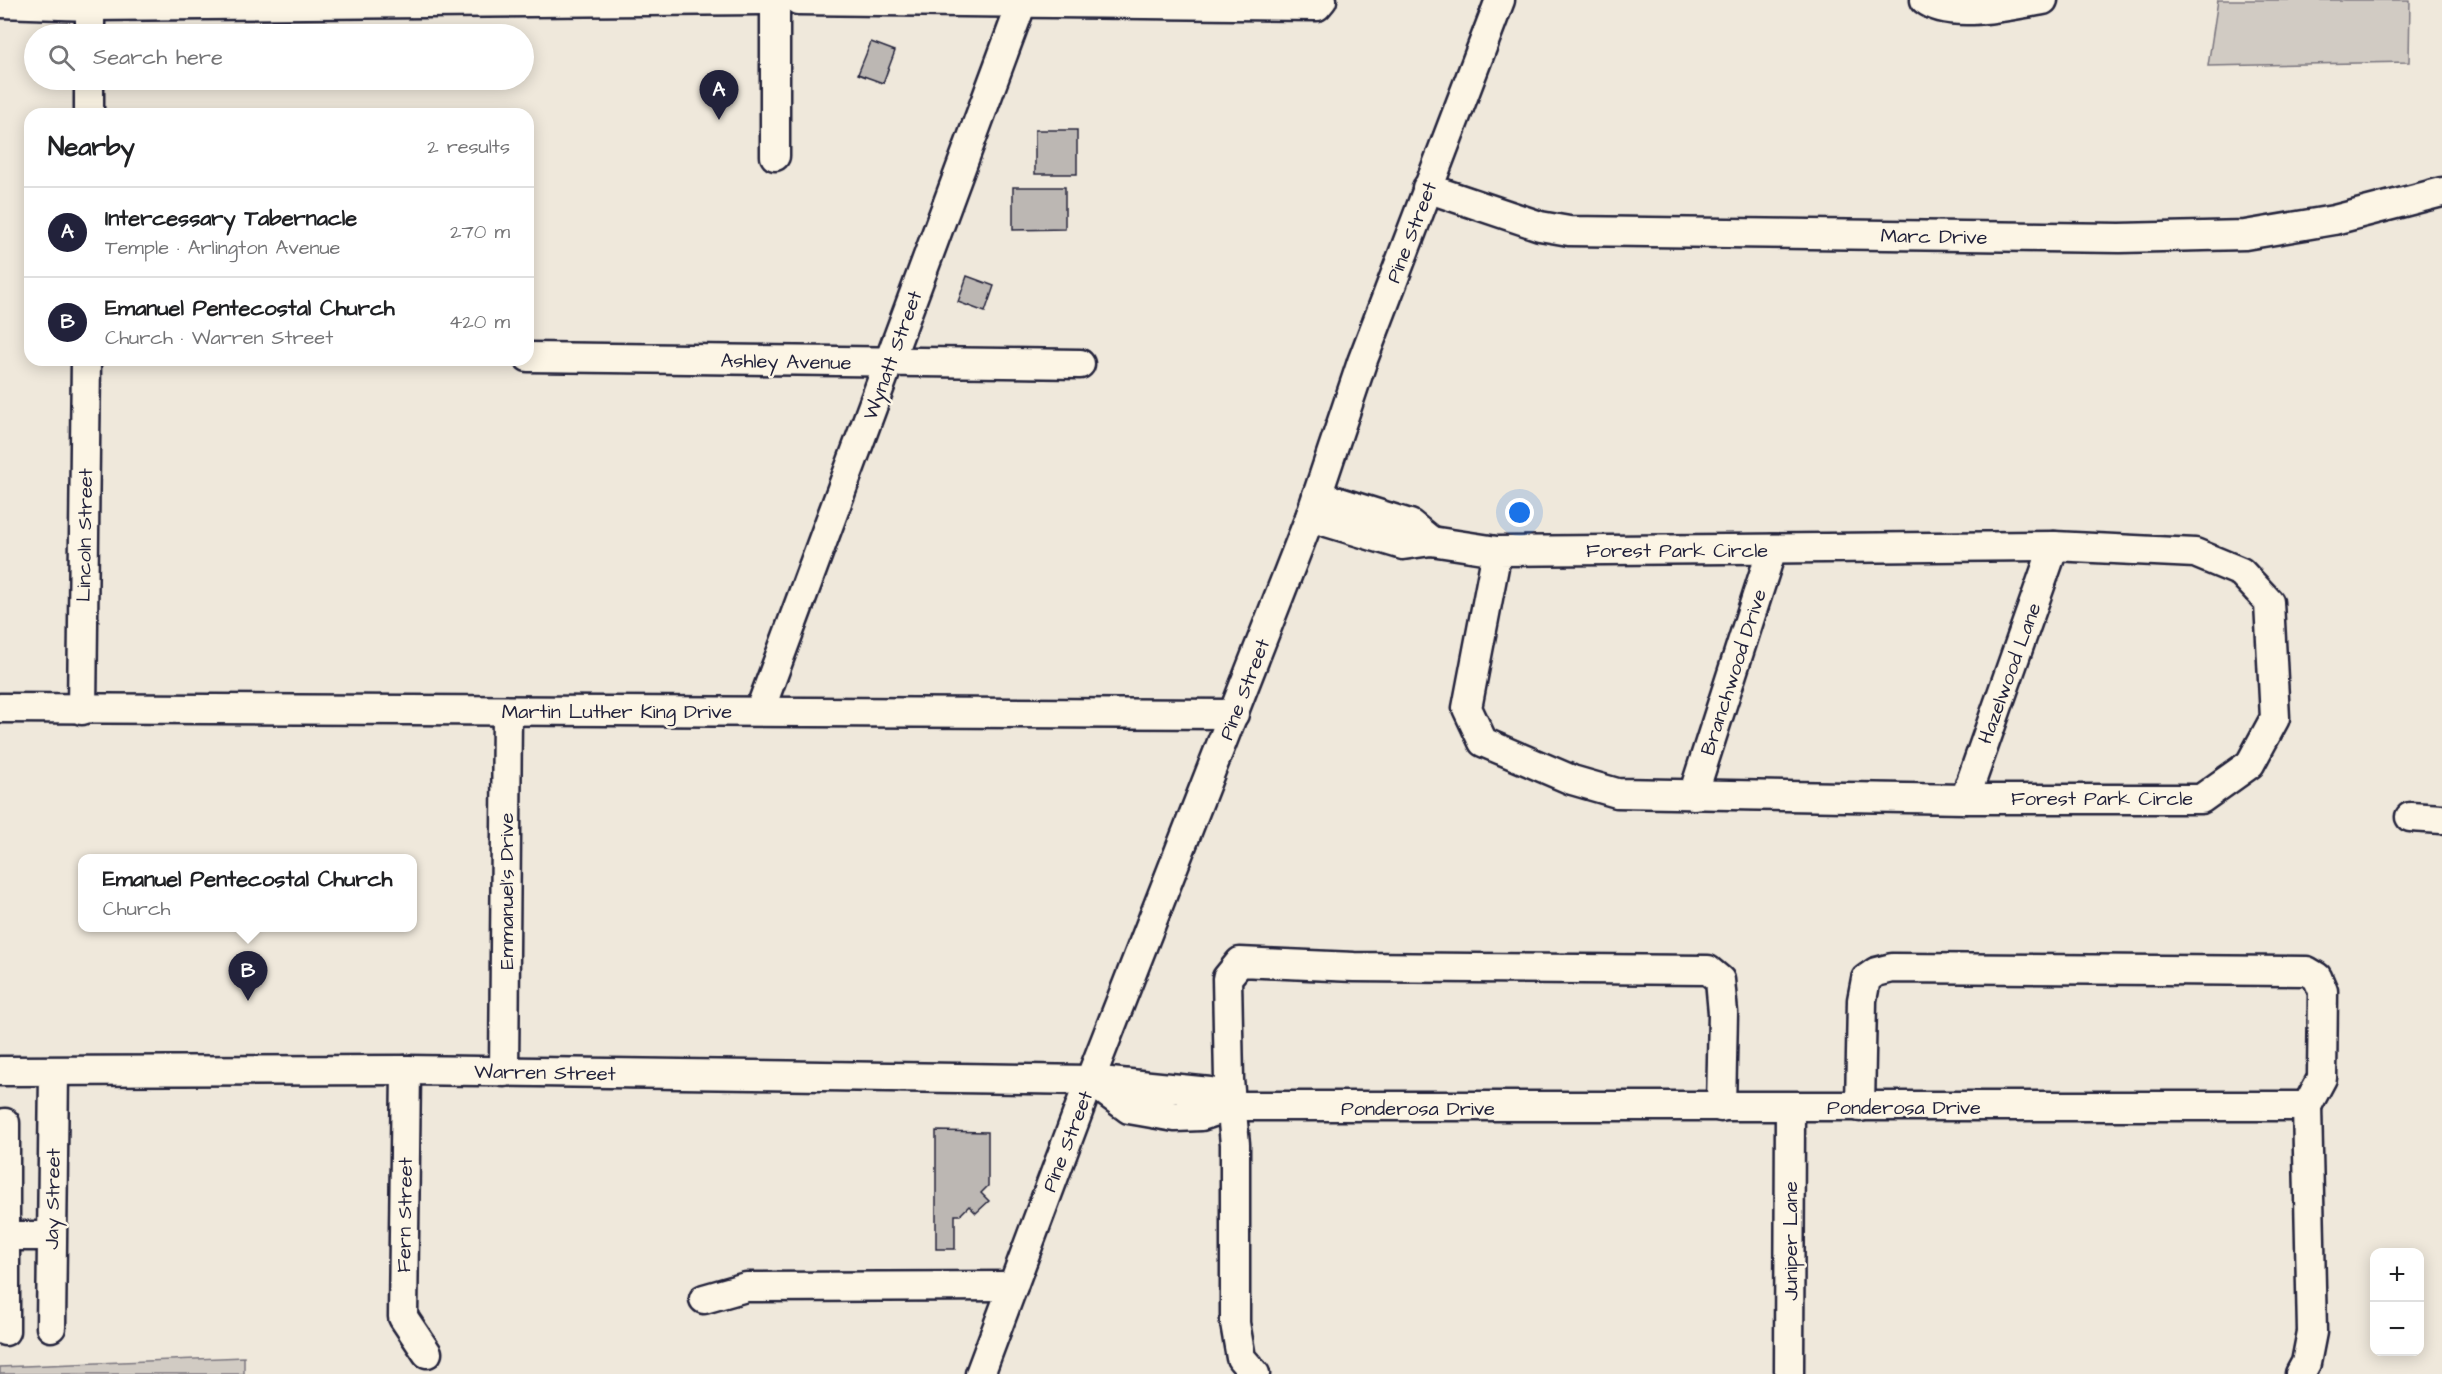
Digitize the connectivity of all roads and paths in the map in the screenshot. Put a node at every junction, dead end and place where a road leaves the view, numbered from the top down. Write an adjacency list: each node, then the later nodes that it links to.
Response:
1 (760, 0): 9 (street)
2 (775, 0): 14 (street)
3 (798, 0): 7 (street)
4 (1925, 0): 5 (street)
5 (2043, 0)
6 (1497, 1): 15 (street, Pine Street)
7 (1022, 2): 10 (street); 18 (street, Wynatt Street)
8 (0, 3): 9 (street)
9 (90, 3): 11 (street)
10 (1319, 3)
11 (90, 24)
12 (89, 90): 13 (street)
13 (89, 108)
14 (775, 156)
15 (1427, 188): 16 (street, Marc Drive); 21 (street, Pine Street)
16 (2442, 192)
17 (534, 357): 18 (street, Ashley Avenue)
18 (889, 363): 19 (street, Ashley Avenue); 27 (street, Wynatt Street)
19 (1080, 364)
20 (86, 366): 26 (street, Lincoln Street)
21 (1313, 506): 24 (street, Forest Park Circle); 29 (street, Pine Street)
22 (2054, 546): 23 (street, Forest Park Circle); 31 (street, Hazelwood Lane); 31 (street, Forest Park Circle)
23 (1772, 549): 24 (street, Forest Park Circle); 30 (street, Branchwood Drive)
24 (1497, 550): 30 (street, Forest Park Circle)
25 (0, 708): 26 (street, Martin Luther King Drive)
26 (82, 710): 28 (street, Martin Luther King Drive)
27 (760, 710): 28 (street, Martin Luther King Drive); 29 (street, Martin Luther King Drive)
28 (507, 711): 37 (street, Emmanuel's Drive)
29 (1234, 714): 38 (street, Pine Street)
30 (1693, 795): 31 (street, Forest Park Circle)
31 (1965, 799)
32 (2410, 817): 33 (street)
33 (2442, 819)
34 (405, 1070): 36 (street, Warren Street); 37 (street, Warren Street); 51 (street, Fern Street)
35 (0, 1071): 36 (street, Warren Street)
36 (54, 1072): 46 (street, Jay Street)
37 (504, 1072): 38 (street, Warren Street)
38 (1090, 1080): 39 (street, Ponderosa Drive); 47 (street, Pine Street)
39 (1231, 1106): 41 (street, Ponderosa Drive); 41 (street); 53 (street)
40 (2307, 1106): 43 (street, Ponderosa Drive); 43 (street); 55 (street)
41 (1720, 1107): 42 (street, Ponderosa Drive)
42 (1790, 1107): 43 (street, Ponderosa Drive); 54 (street, Juniper Lane)
43 (1860, 1107)
44 (5, 1123): 45 (street)
45 (5, 1236): 46 (street); 50 (street)
46 (51, 1236): 49 (street, Jay Street)
47 (1013, 1286): 48 (street); 52 (street, Pine Street)
48 (704, 1299)
49 (51, 1327)
50 (5, 1331)
51 (427, 1353)
52 (980, 1374)
53 (1255, 1374)
54 (1789, 1374)
55 (2300, 1374)

